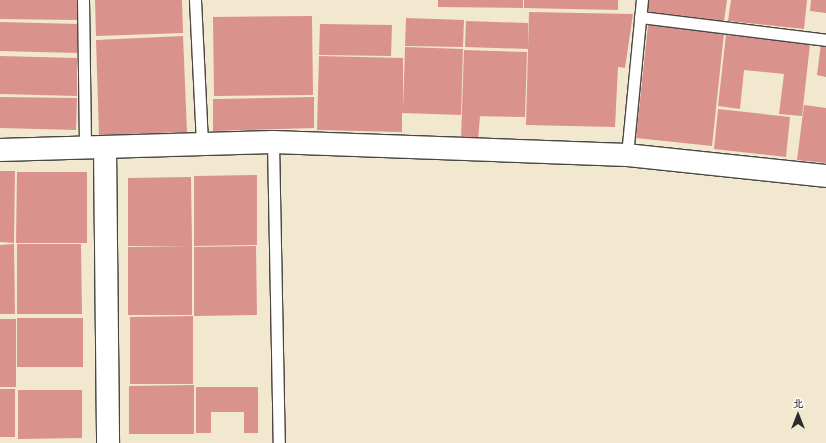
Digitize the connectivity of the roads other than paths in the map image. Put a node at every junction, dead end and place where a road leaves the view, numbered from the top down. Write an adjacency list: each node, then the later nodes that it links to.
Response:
1 (83, 0): 8 (lane)
2 (196, 0): 7 (lane)
3 (642, 0): 4 (lane)
4 (640, 16): 5 (lane); 10 (lane)
5 (826, 40)
6 (273, 142): 7 (street); 10 (street); 13 (lane)
7 (202, 143): 8 (street)
8 (95, 148): 9 (street); 12 (street)
9 (0, 150)
10 (627, 155): 11 (street)
11 (826, 176)
12 (108, 443)
13 (279, 443)

